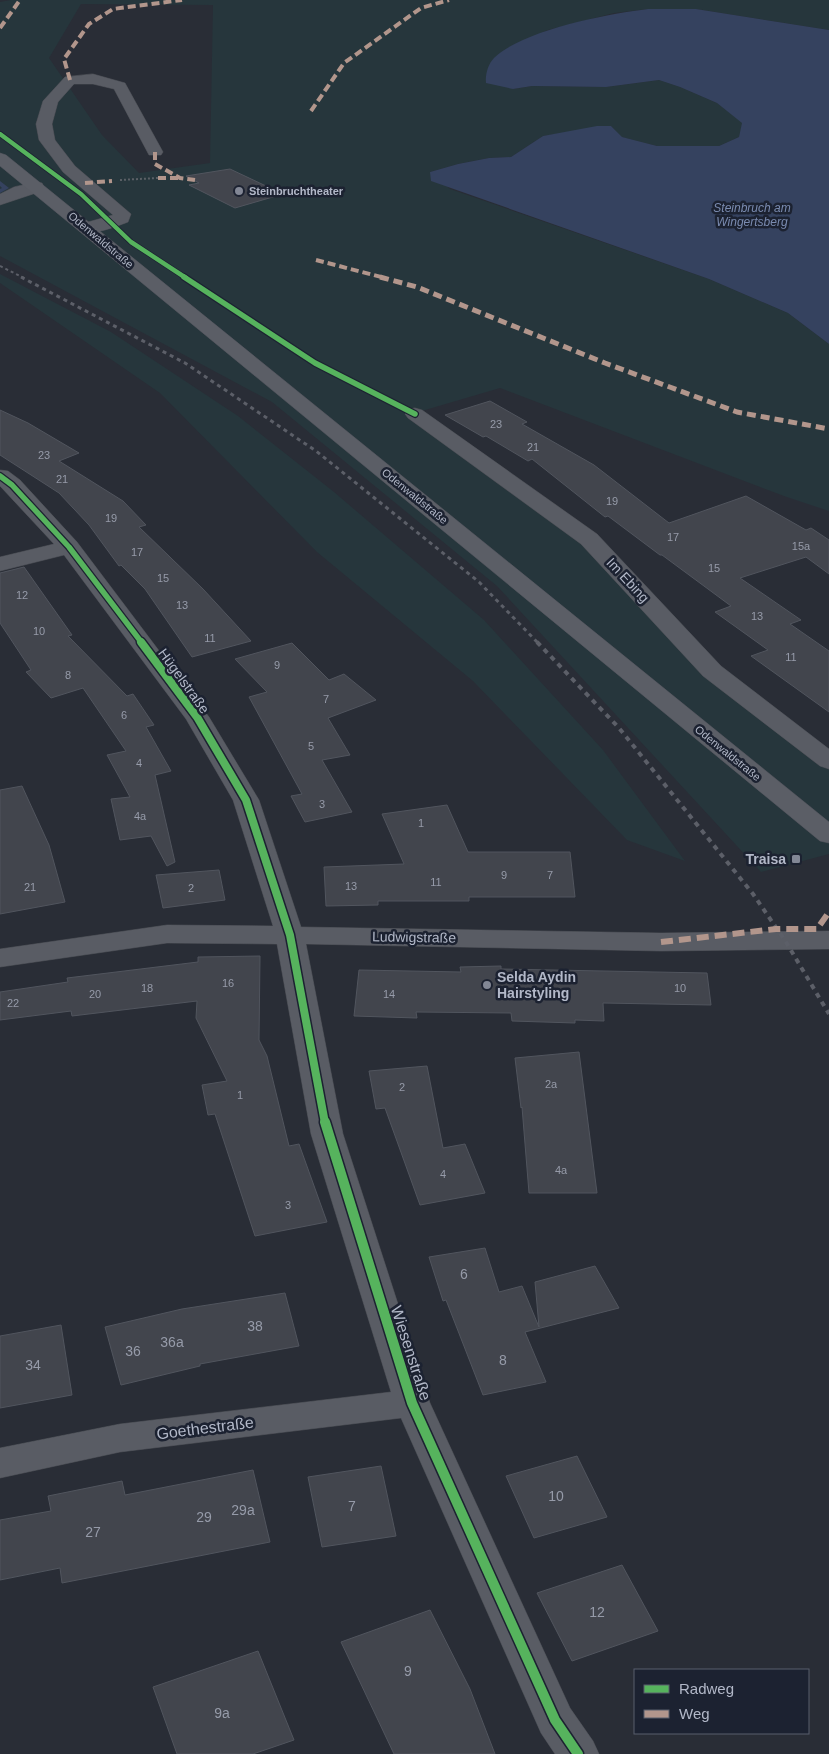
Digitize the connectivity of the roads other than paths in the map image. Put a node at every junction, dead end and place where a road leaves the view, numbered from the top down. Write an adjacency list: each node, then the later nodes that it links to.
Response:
1 (155, 152): 5 (street)
2 (0, 158): 3 (main road, Odenwaldstraße)
3 (36, 187): 4 (street); 5 (main road, Odenwaldstraße)
4 (0, 200)
5 (87, 228): 11 (main road, Odenwaldstraße)
6 (414, 414): 10 (street, Im Ebing)
7 (0, 476): 8 (street, Hügelstraße)
8 (68, 547): 9 (street); 12 (street, Hügelstraße)
9 (0, 564)
10 (829, 760)
11 (829, 835)
12 (290, 935): 13 (street, Ludwigstraße); 14 (street, Ludwigstraße); 15 (street, Wiesenstraße)
13 (829, 940)
14 (0, 958)
15 (412, 1403): 16 (street, Goethestraße); 17 (street, Wiesenstraße)
16 (0, 1463)
17 (578, 1754)

